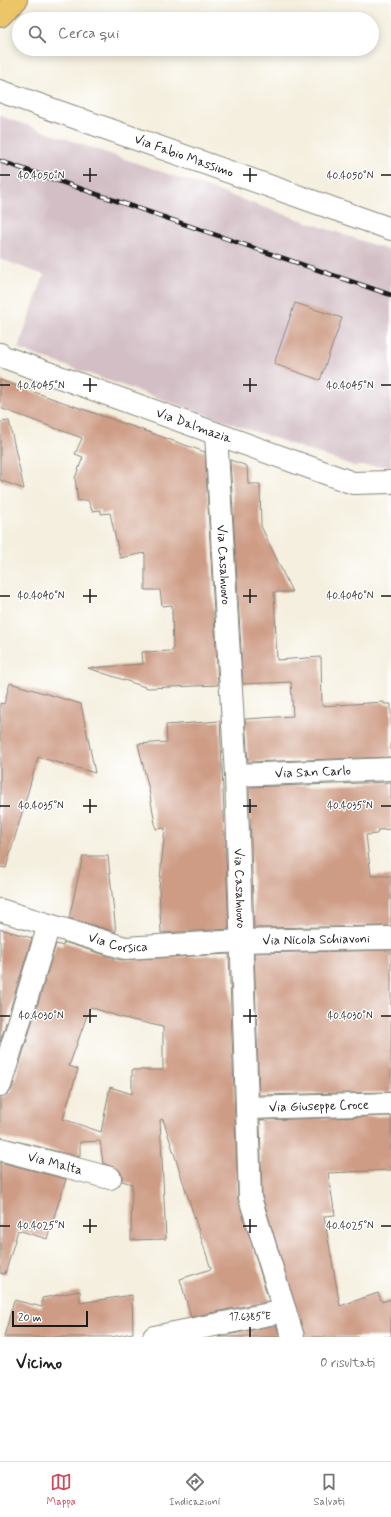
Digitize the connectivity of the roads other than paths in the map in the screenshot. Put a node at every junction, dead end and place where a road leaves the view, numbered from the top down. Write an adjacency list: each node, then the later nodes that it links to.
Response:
1 (16, 0): 2 (main road)
2 (0, 16)
3 (0, 91): 4 (street, Via Fabio Massimo)
4 (391, 228)
5 (0, 354): 6 (street, Via Dalmazia)
6 (216, 434): 7 (street, Via Dalmazia); 9 (street, Via Casalnuovo)
7 (391, 482)
8 (391, 769): 9 (street, Via San Carlo)
9 (236, 775): 13 (street, Via Casalnuovo)
10 (0, 910): 11 (street, Via Corsica)
11 (49, 924): 13 (street, Via Corsica); 14 (street)
12 (391, 938): 13 (street, Via Nicola Schiavoni)
13 (241, 941): 16 (street, Via Casalnuovo)
14 (0, 1085)
15 (391, 1104): 16 (street, Via Giuseppe Croce)
16 (247, 1108): 19 (street, Via Casalnuovo)
17 (0, 1149): 18 (street, Via Malta)
18 (110, 1178)
19 (285, 1311): 20 (street); 21 (street, Via Casalnuovo)
20 (154, 1337)
21 (293, 1337)

